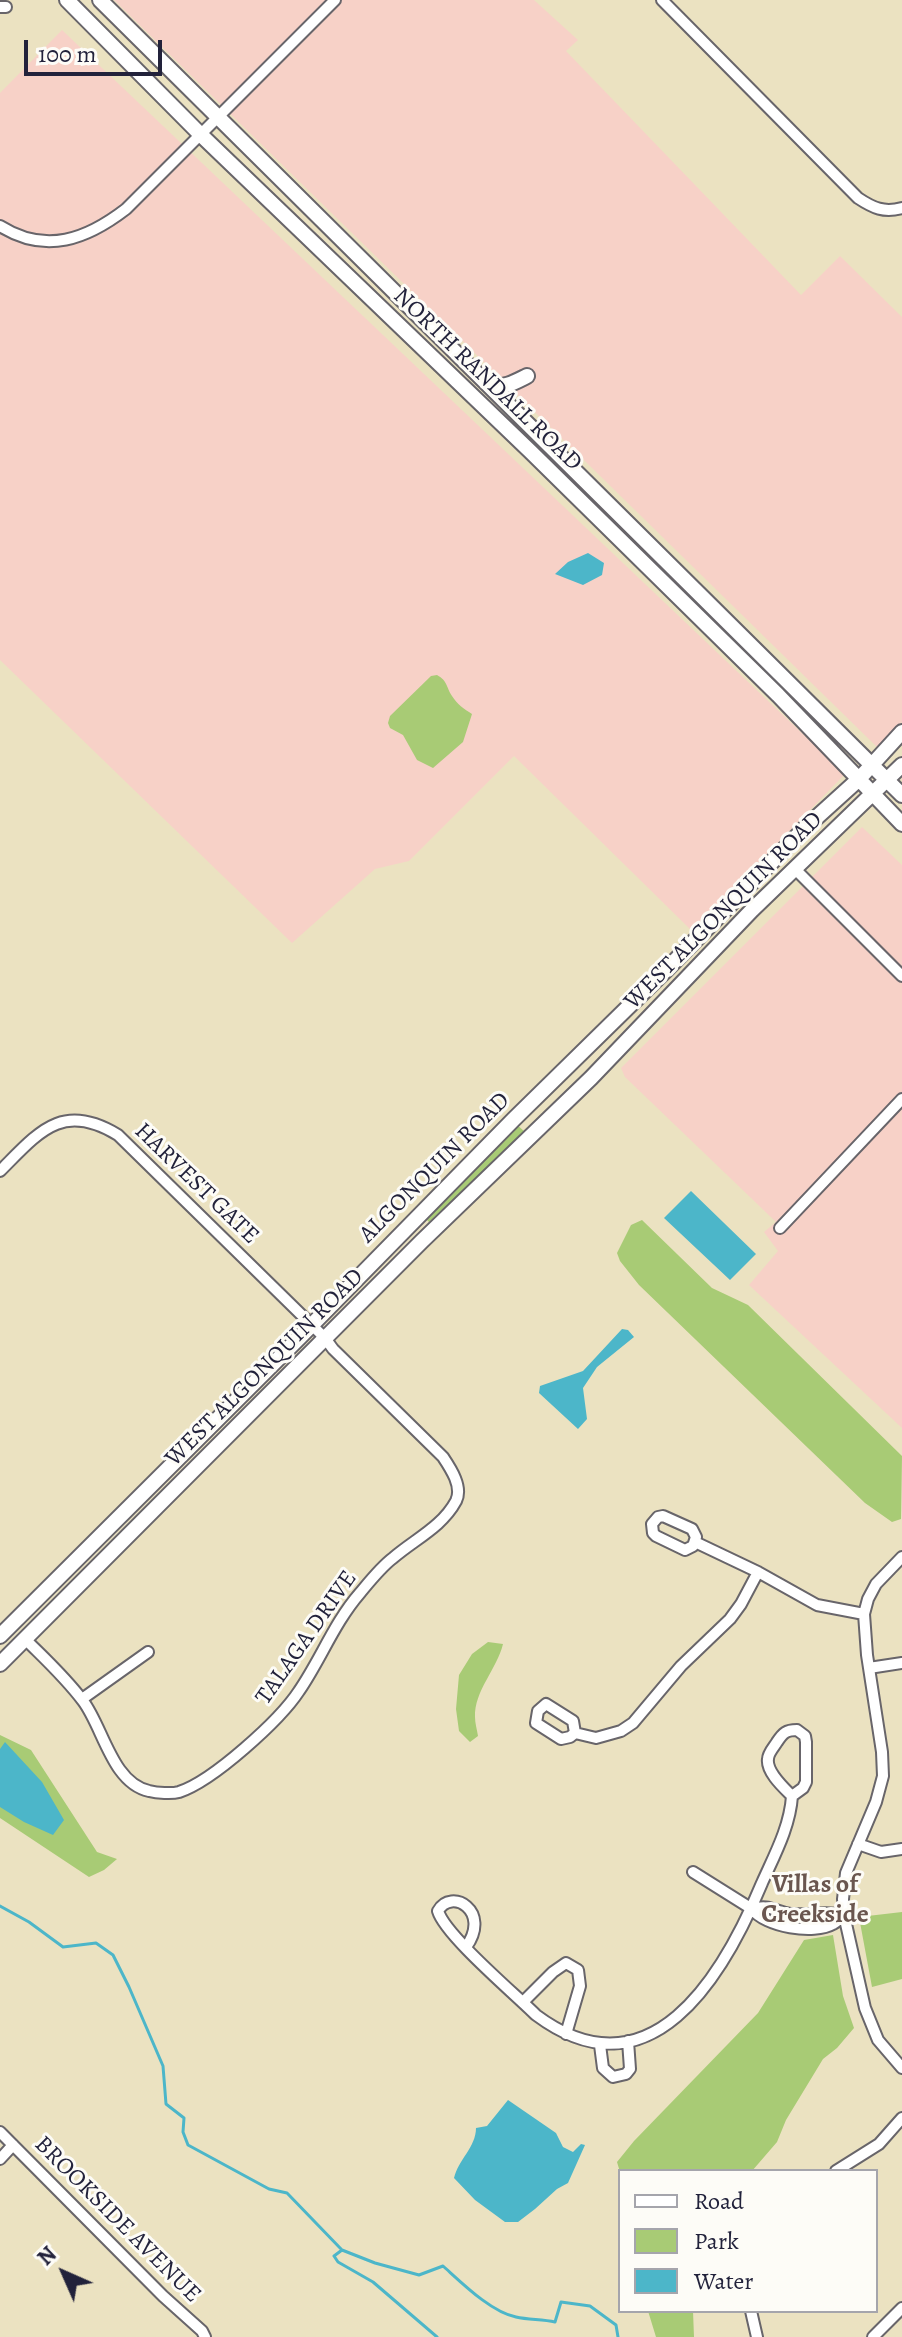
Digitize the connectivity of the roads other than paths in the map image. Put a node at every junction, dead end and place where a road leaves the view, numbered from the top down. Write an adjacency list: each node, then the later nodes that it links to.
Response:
1 (67, 0): 6 (main road, NORTH RANDALL ROAD)
2 (100, 0): 5 (main road, NORTH RANDALL ROAD)
3 (335, 0): 5 (street)
4 (662, 0): 7 (street)
5 (217, 117): 6 (street); 10 (main road, NORTH RANDALL ROAD)
6 (200, 134): 8 (street); 14 (main road, NORTH RANDALL ROAD)
7 (902, 208)
8 (0, 226)
9 (527, 376): 10 (main road)
10 (491, 386): 12 (main road, NORTH RANDALL ROAD)
11 (902, 732): 12 (main road, ALGONQUIN ROAD)
12 (871, 765): 14 (main road, ALGONQUIN ROAD); 15 (main road, NORTH RANDALL ROAD)
13 (902, 765): 15 (main road, WEST ALGONQUIN ROAD)
14 (859, 779): 16 (main road, NORTH RANDALL ROAD); 24 (main road, ALGONQUIN ROAD)
15 (887, 781): 16 (main road, WEST ALGONQUIN ROAD); 17 (main road, NORTH RANDALL ROAD)
16 (874, 794): 18 (main road, NORTH RANDALL ROAD); 19 (main road, WEST ALGONQUIN ROAD)
17 (902, 795)
18 (902, 824)
19 (794, 868): 20 (street); 25 (main road, WEST ALGONQUIN ROAD)
20 (902, 976)
21 (902, 1099): 23 (street)
22 (0, 1171): 24 (street, HARVEST GATE)
23 (780, 1228)
24 (311, 1325): 25 (street, TALAGA DRIVE); 30 (main road, ALGONQUIN ROAD)
25 (325, 1338): 31 (main road, WEST ALGONQUIN ROAD); 36 (street, TALAGA DRIVE)
26 (695, 1542): 28 (street)
27 (902, 1557): 29 (street)
28 (758, 1572): 29 (street); 37 (street)
29 (864, 1614): 35 (street)
30 (0, 1636)
31 (25, 1639): 34 (main road, WEST ALGONQUIN ROAD); 36 (street, TALAGA DRIVE)
32 (148, 1652): 36 (street)
33 (902, 1663): 35 (street)
34 (0, 1664)
35 (869, 1668): 39 (street)
36 (82, 1699)
37 (575, 1733)
38 (792, 1796): 38 (street); 42 (street)
39 (858, 1844): 40 (street); 43 (street)
40 (902, 1849)
41 (693, 1872): 42 (street)
42 (752, 1909): 43 (street); 47 (street)
43 (844, 1915): 49 (street)
44 (466, 1947): 44 (street); 45 (street)
45 (523, 2002): 46 (street); 46 (street)
46 (566, 2034): 48 (street)
47 (628, 2041): 48 (street); 48 (street)
48 (600, 2045)
49 (902, 2068)
50 (902, 2118): 54 (street)
51 (0, 2132): 52 (street, BROOKSIDE AVENUE)
52 (13, 2145): 53 (street); 57 (street, BROOKSIDE AVENUE)
53 (0, 2159)
54 (839, 2169)
55 (902, 2308): 59 (street)
56 (751, 2313): 58 (street)
57 (205, 2337)
58 (757, 2337)
59 (873, 2337)

